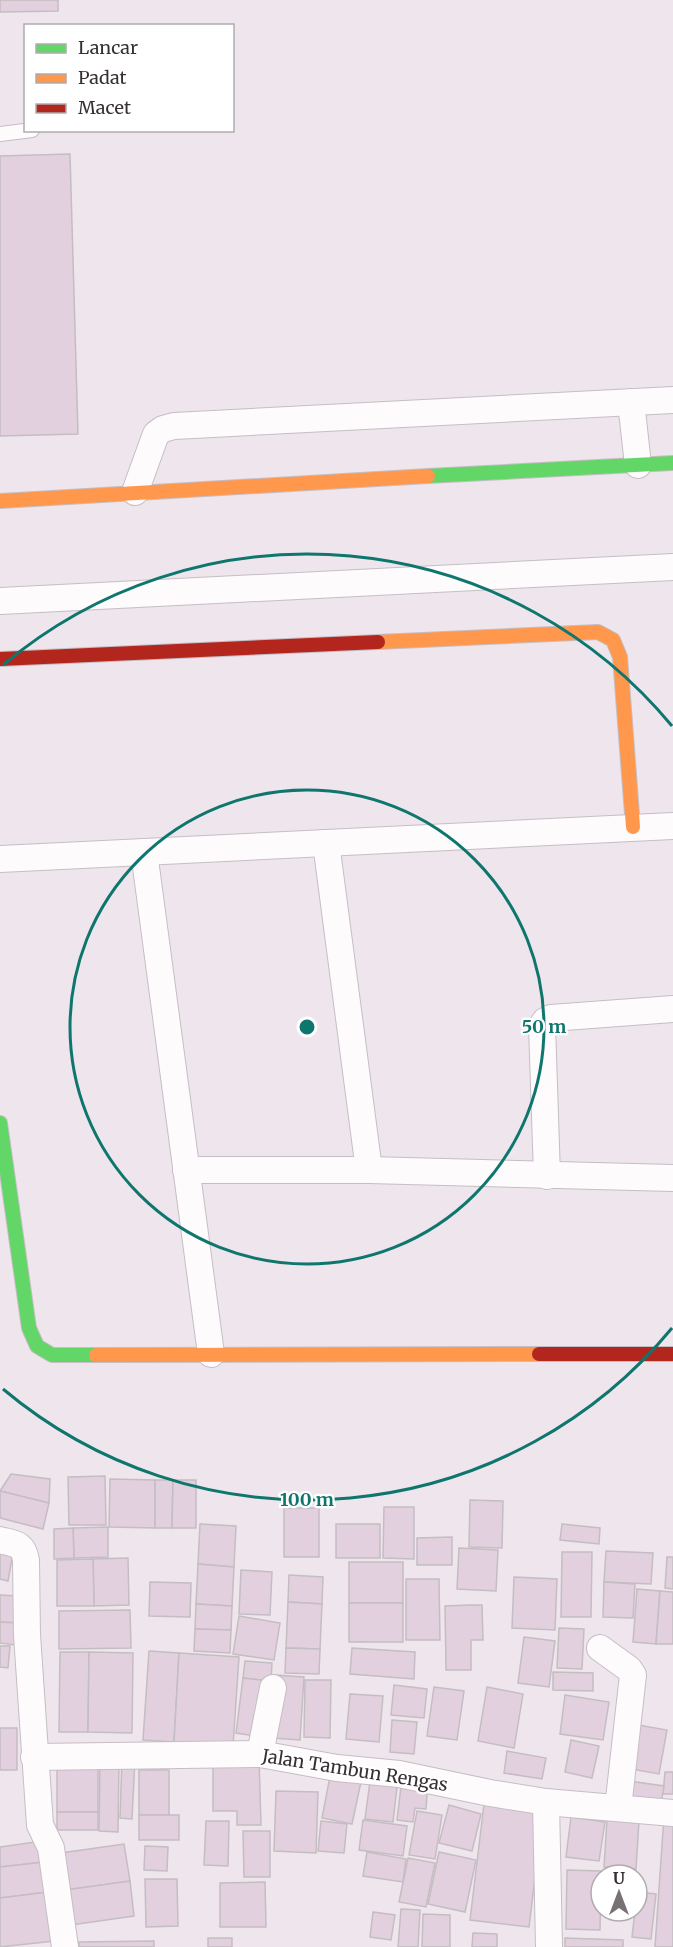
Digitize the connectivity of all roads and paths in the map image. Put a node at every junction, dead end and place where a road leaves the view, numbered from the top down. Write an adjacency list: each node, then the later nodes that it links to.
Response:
1 (24, 131): 2 (lane)
2 (0, 134)
3 (673, 400): 4 (street)
4 (630, 402): 6 (street); 7 (street)
5 (673, 463): 6 (street)
6 (638, 465): 7 (street)
7 (135, 492): 8 (street)
8 (0, 501)
9 (673, 567): 10 (street)
10 (0, 601)
11 (0, 659): 13 (street)
12 (673, 826): 13 (street)
13 (633, 827): 14 (street)
14 (326, 843): 15 (street); 20 (street)
15 (144, 852): 16 (street); 19 (street)
16 (0, 859)
17 (673, 1009): 21 (street)
18 (0, 1123): 23 (street)
19 (186, 1170): 20 (street); 23 (street)
20 (369, 1170): 21 (street)
21 (547, 1176): 22 (street)
22 (673, 1178)
23 (211, 1354): 24 (street)
24 (673, 1354)
25 (0, 1540): 29 (street)
26 (600, 1648): 31 (street)
27 (273, 1688): 28 (street)
28 (260, 1754): 29 (street, Jalan Tambun Rengas); 30 (street, Jalan Tambun Rengas)
29 (34, 1757): 33 (street)
30 (546, 1802): 31 (street, Jalan Tambun Rengas); 34 (street)
31 (618, 1808): 32 (street, Jalan Tambun Rengas)
32 (673, 1813)
33 (65, 1947)
34 (549, 1947)

